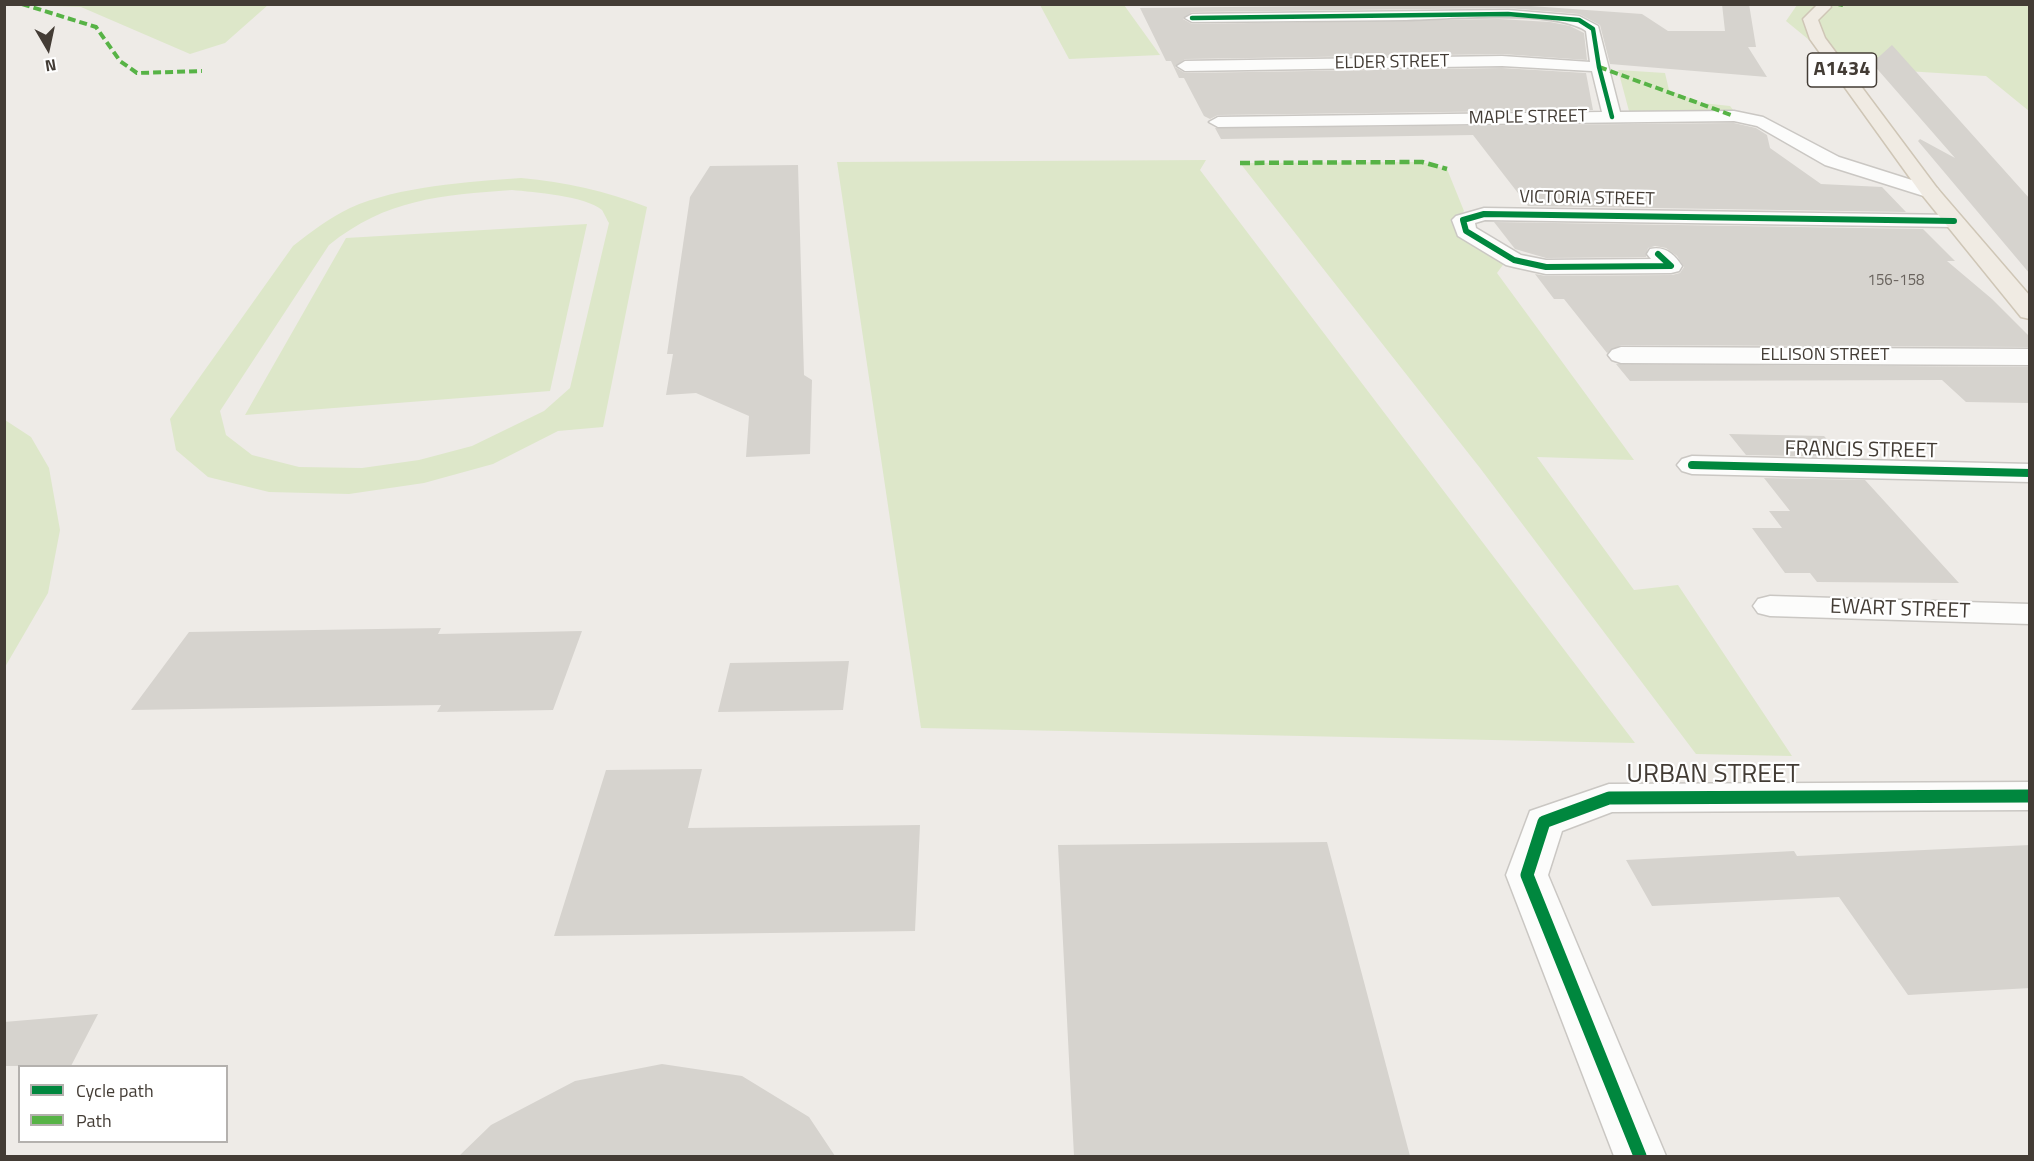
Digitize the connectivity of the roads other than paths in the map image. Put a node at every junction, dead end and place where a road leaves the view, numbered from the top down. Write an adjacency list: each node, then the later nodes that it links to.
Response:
1 (1844, 4): 2 (main road, A1434)
2 (1822, 6): 8 (main road, A1434)
3 (1192, 18): 5 (street)
4 (1185, 66): 5 (street, ELDER STREET)
5 (1599, 67): 6 (street)
6 (1612, 117): 7 (street, MAPLE STREET); 8 (street, MAPLE STREET)
7 (1218, 122)
8 (1930, 192): 9 (main road, A1434)
9 (1954, 221): 10 (street, VICTORIA STREET); 11 (main road, A1434)
10 (1659, 254)
11 (2030, 312)
12 (1621, 355): 13 (street, ELLISON STREET)
13 (2030, 357)
14 (1692, 465): 15 (street, FRANCIS STREET)
15 (2030, 473)
16 (1770, 606): 17 (street, EWART STREET)
17 (2030, 614)
18 (2030, 796): 19 (street, URBAN STREET)
19 (1640, 1156)

